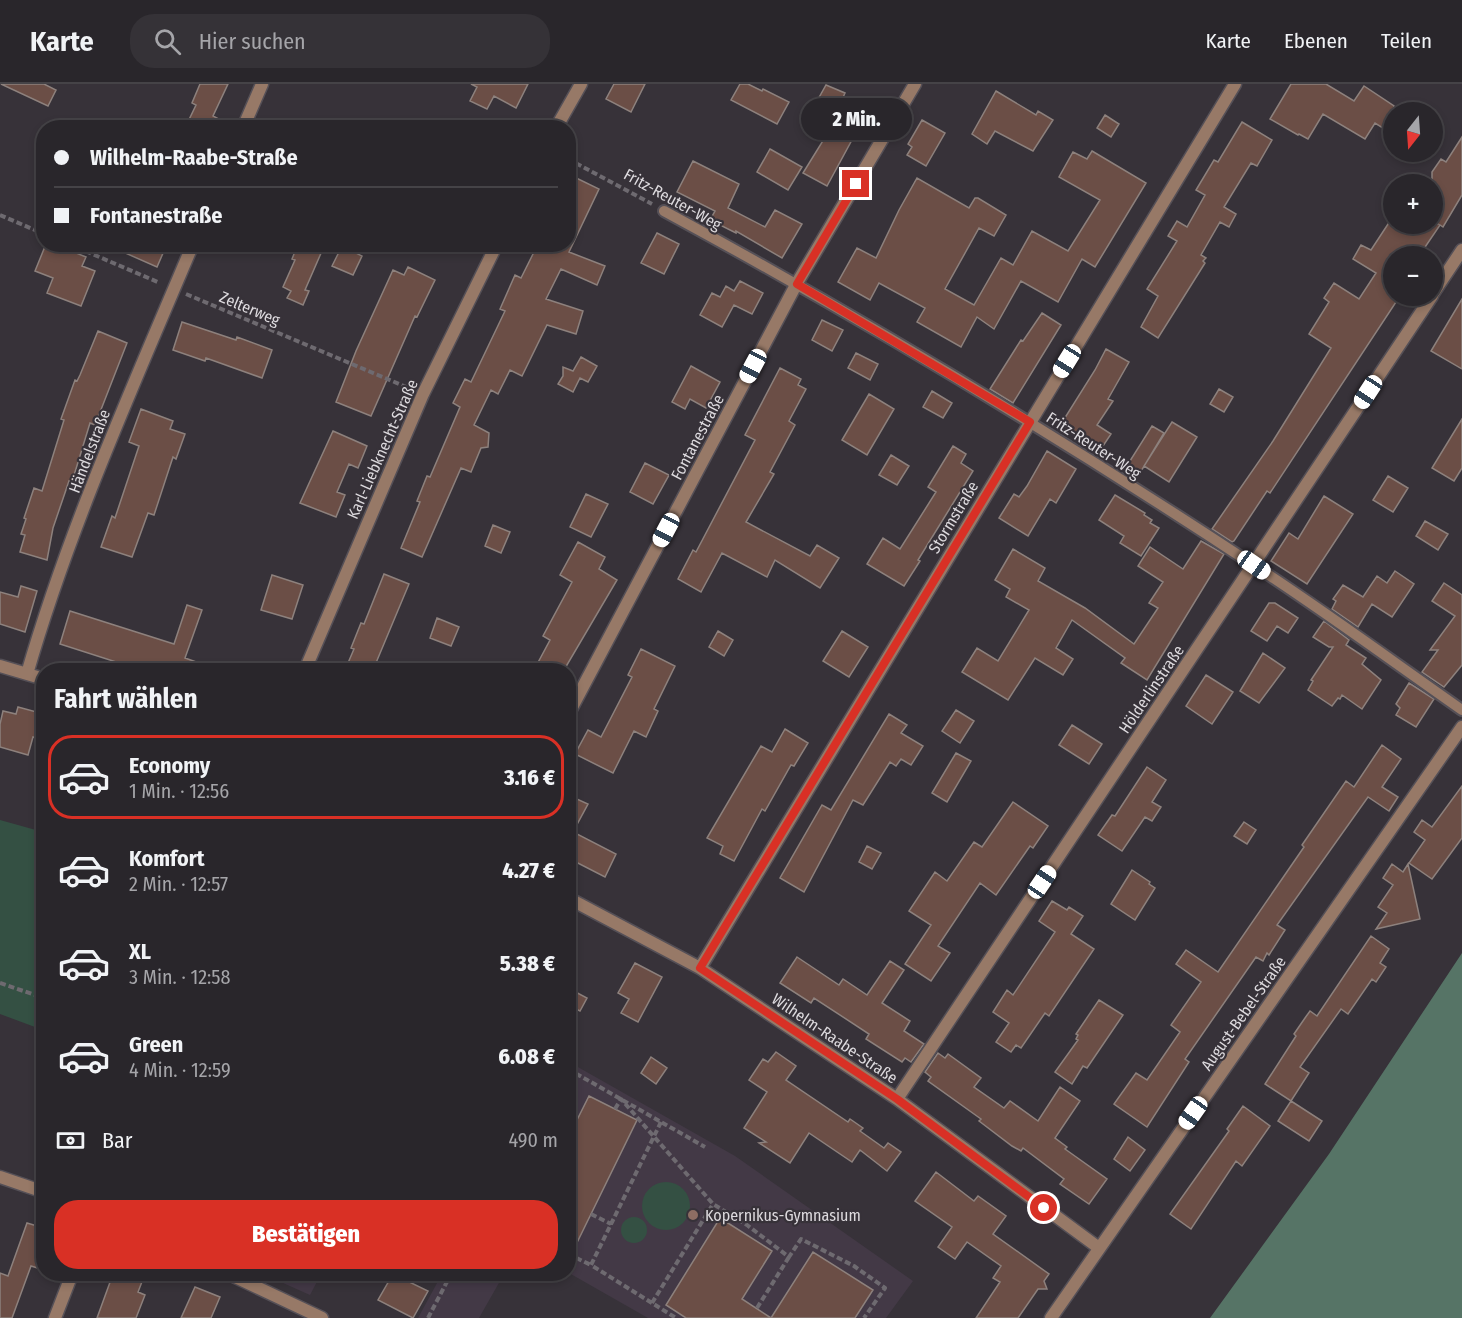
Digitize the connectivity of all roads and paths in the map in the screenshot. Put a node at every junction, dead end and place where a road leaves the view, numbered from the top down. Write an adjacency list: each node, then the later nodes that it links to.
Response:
1 (262, 84): 5 (street)
2 (581, 84): 6 (street)
3 (915, 84): 16 (street, Fontanestraße)
4 (1235, 84): 20 (street, Stormstraße)
5 (246, 120)
6 (561, 120)
7 (576, 163): 8 (path, Fritz-Reuter-Weg)
8 (664, 211): 16 (lane, Fritz-Reuter-Weg)
9 (0, 215): 10 (path)
10 (36, 231)
11 (1462, 250): 15 (street, Hölderlinstraße)
12 (88, 252): 17 (path, Zelterweg)
13 (190, 252): 17 (street, Händelstraße)
14 (493, 252): 19 (street, Karl-Liebknecht-Straße)
15 (1443, 278)
16 (797, 284): 20 (lane, Fritz-Reuter-Weg); 26 (street, Fontanestraße)
17 (174, 289): 19 (path, Zelterweg); 24 (street, Händelstraße)
18 (1425, 306): 21 (street, Hölderlinstraße)
19 (423, 394): 22 (street, Karl-Liebknecht-Straße)
20 (1030, 422): 21 (lane, Fritz-Reuter-Weg); 30 (street, Stormstraße)
21 (1254, 565): 27 (lane, Fritz-Reuter-Weg); 35 (street, Hölderlinstraße)
22 (308, 663)
23 (0, 666): 24 (street)
24 (27, 674): 25 (street)
25 (36, 677)
26 (576, 700)
27 (1462, 710)
28 (1462, 727): 45 (street, August-Bebel-Straße)
29 (576, 902): 30 (street, Wilhelm-Raabe-Straße)
30 (700, 968): 35 (street, Wilhelm-Raabe-Straße)
31 (0, 983): 32 (path)
32 (36, 995)
33 (576, 1073): 34 (path)
34 (621, 1099): 36 (path); 37 (path); 38 (path)
35 (897, 1099): 45 (street, Wilhelm-Raabe-Straße)
36 (615, 1109)
37 (661, 1122): 38 (path); 39 (path)
38 (654, 1137): 42 (path); 44 (path)
39 (705, 1147)
40 (0, 1177): 41 (street)
41 (36, 1189)
42 (712, 1204): 46 (path); 52 (path)
43 (591, 1214): 44 (path)
44 (611, 1224): 48 (path)
45 (1099, 1248): 59 (street, August-Bebel-Straße)
46 (789, 1257): 53 (path); 58 (path)
47 (576, 1258): 48 (path)
48 (591, 1265): 52 (path)
49 (69, 1281): 54 (street)
50 (245, 1281): 55 (street)
51 (447, 1281): 56 (path)
52 (652, 1303): 57 (path)
53 (757, 1308)
54 (55, 1318)
55 (322, 1318)
56 (428, 1318)
57 (676, 1318)
58 (864, 1318)
59 (1051, 1318)

